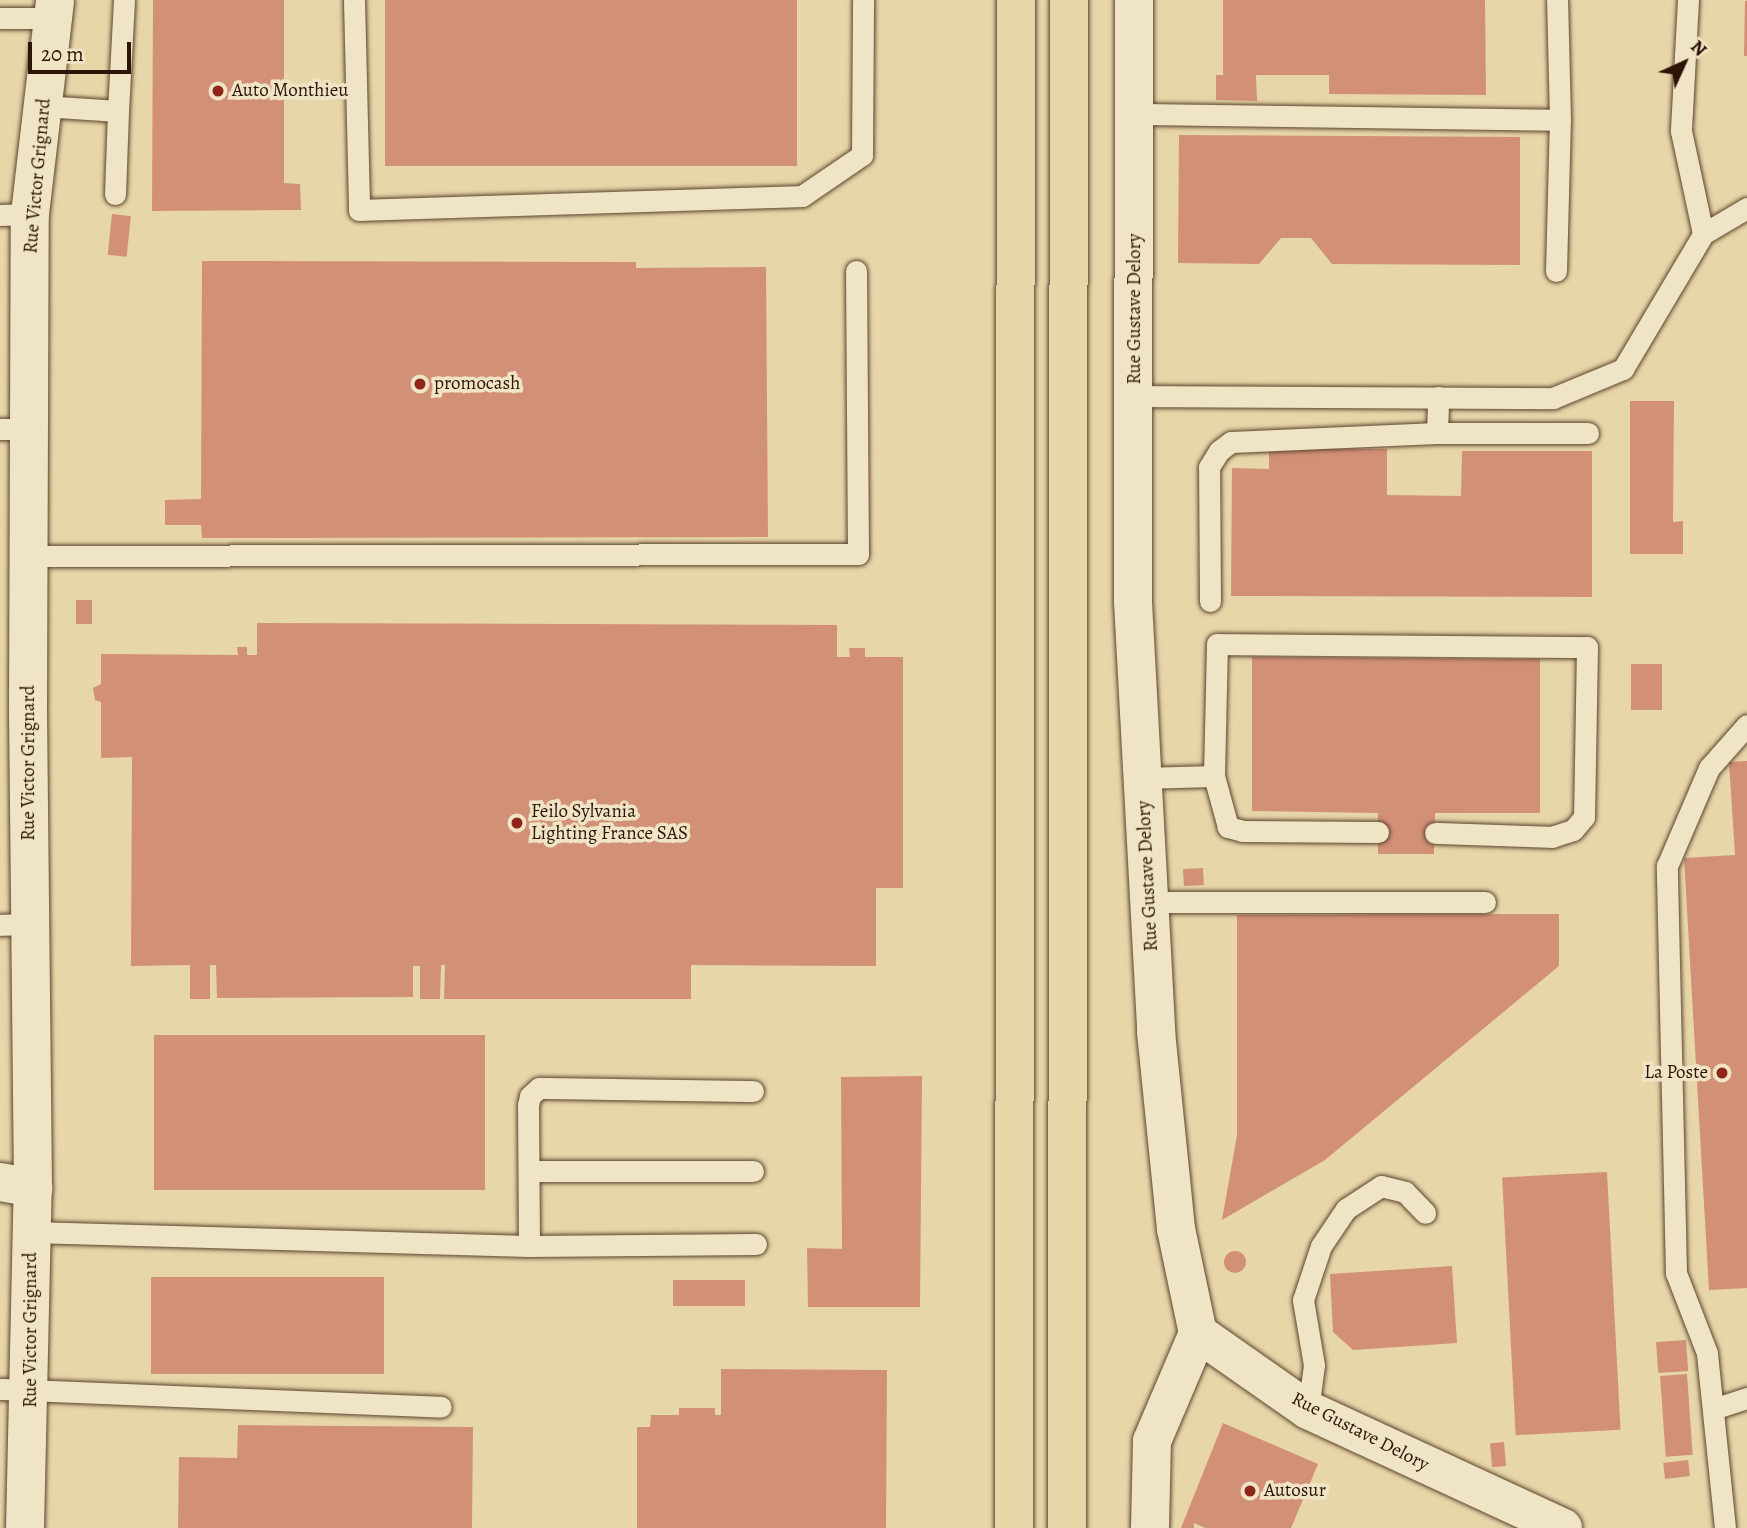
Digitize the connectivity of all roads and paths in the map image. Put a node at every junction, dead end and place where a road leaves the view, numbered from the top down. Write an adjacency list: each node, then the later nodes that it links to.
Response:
1 (124, 0): 12 (lane)
2 (354, 0): 3 (lane)
3 (863, 0)
4 (1016, 0): 51 (highway)
5 (1069, 0): 52 (highway)
6 (1134, 0): 13 (street, Rue Gustave Delory)
7 (1557, 0): 14 (lane)
8 (1688, 0): 18 (lane)
9 (54, 9): 10 (lane); 11 (street, Rue Victor Grignard)
10 (0, 18)
11 (43, 106): 12 (lane); 17 (street, Rue Victor Grignard)
12 (118, 111): 15 (lane)
13 (1135, 114): 14 (lane); 21 (street, Rue Gustave Delory)
14 (1560, 120): 20 (lane)
15 (115, 194)
16 (1747, 208): 18 (lane)
17 (15, 215): 23 (street, Rue Victor Grignard)
18 (1703, 234): 22 (lane)
19 (856, 271): 26 (lane)
20 (1556, 271)
21 (1134, 396): 22 (lane); 30 (street, Rue Gustave Delory)
22 (1438, 397): 24 (lane)
23 (15, 429): 26 (street, Rue Victor Grignard)
24 (1437, 433): 25 (lane); 27 (lane)
25 (1588, 433)
26 (29, 556): 35 (street, Rue Victor Grignard)
27 (1210, 601)
28 (1747, 725): 48 (lane)
29 (1214, 776): 30 (lane); 31 (lane); 32 (lane)
30 (1142, 778): 33 (street, Rue Gustave Delory)
31 (1378, 832)
32 (1435, 833)
33 (1149, 902): 34 (lane); 44 (street, Rue Gustave Delory)
34 (1486, 902)
35 (15, 924): 39 (street, Rue Victor Grignard)
36 (753, 1091): 37 (lane)
37 (528, 1171): 38 (lane); 43 (lane)
38 (753, 1171)
39 (16, 1185): 41 (street, Rue Victor Grignard)
40 (1425, 1213): 49 (lane)
41 (31, 1232): 43 (lane); 45 (street, Rue Victor Grignard)
42 (756, 1244): 43 (lane)
43 (528, 1246)
44 (1198, 1333): 49 (street, Rue Gustave Delory); 53 (street)
45 (16, 1390): 47 (lane); 50 (street, Rue Victor Grignard)
46 (1747, 1398): 48 (lane)
47 (442, 1407)
48 (1713, 1409): 55 (lane)
49 (1308, 1410): 54 (street, Rue Gustave Delory)
50 (25, 1528)
51 (1014, 1528)
52 (1068, 1528)
53 (1150, 1528)
54 (1563, 1528)
55 (1725, 1528)

